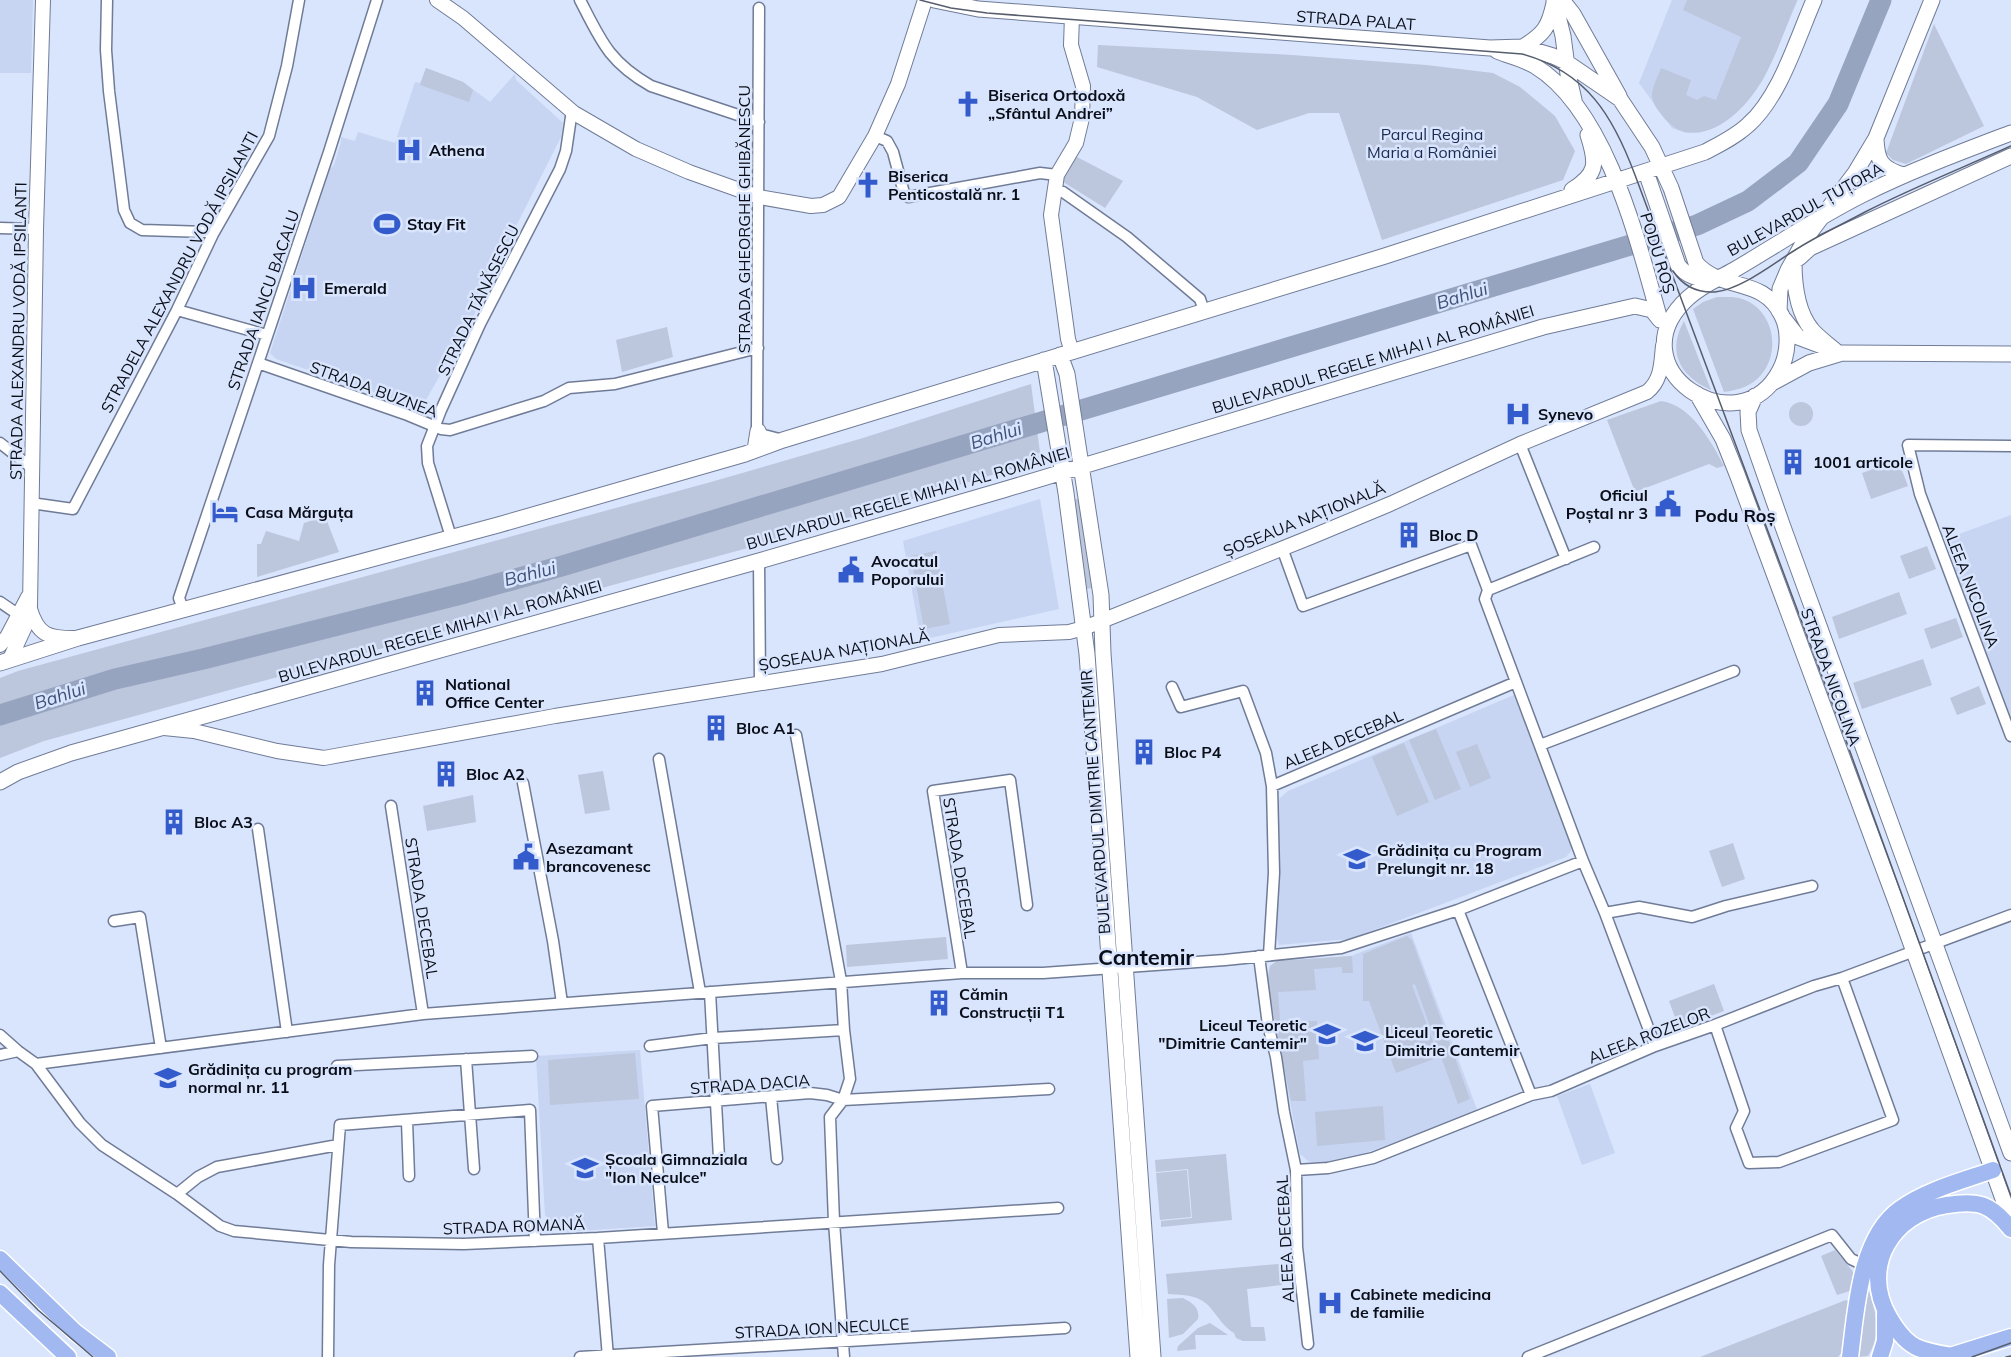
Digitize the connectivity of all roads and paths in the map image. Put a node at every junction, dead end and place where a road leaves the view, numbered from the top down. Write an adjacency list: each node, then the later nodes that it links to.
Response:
1 (43, 0): 35 (street, STRADA ALEXANDRU VODĂ IPSILANTI)
2 (107, 0): 36 (street)
3 (299, 0): 36 (street, STRADELA ALEXANDRU VODĂ IPSILANTI)
4 (377, 0): 43 (street, STRADA IANCU BACALU)
5 (437, 0): 19 (street)
6 (580, 0): 20 (street)
7 (925, 0): 22 (street)
8 (934, 0): 13 (main road, STRADA PALAT)
9 (1814, 0): 25 (main road)
10 (1932, 0): 23 (main road)
11 (1557, 1): 14 (main road); 16 (main road); 17 (main road)
12 (759, 8): 20 (street, STRADA GHEORGHE GHIBĂNESCU)
13 (1072, 16): 15 (main road, STRADA PALAT); 27 (street)
14 (1523, 47): 15 (main road, STRADA PALAT); 16 (main road, STRADA PALAT)
15 (1490, 48): 18 (main road, STRADA PALAT)
16 (1566, 62): 17 (main road, STRADA PALAT); 18 (main road)
17 (1620, 99): 25 (main road, STRADA PALAT)
18 (1578, 107): 29 (main road, STRADA PALAT); 32 (main road)
19 (574, 113): 31 (street); 54 (street, STRADA TĂNĂSESCU)
20 (759, 122): 31 (street, STRADA GHEORGHE GHIBĂNESCU)
21 (2011, 133): 28 (main road, BULEVARDUL ȚUȚORA)
22 (875, 136): 27 (street); 31 (street)
23 (1876, 138): 28 (main road); 33 (main road)
24 (2011, 156): 37 (main road)
25 (1661, 167): 26 (main road); 38 (main road, PODU ROȘ)
26 (1646, 172): 29 (main road); 38 (main road, PODU ROȘ)
27 (1057, 175): 30 (street)
28 (1903, 176): 33 (main road, BULEVARDUL ȚUȚORA)
29 (1616, 181): 32 (main road); 42 (main road, PODU ROȘ)
30 (1054, 191): 40 (street); 47 (street)
31 (759, 197): 45 (street, STRADA GHEORGHE GHIBĂNESCU)
32 (1558, 199): 40 (main road)
33 (1821, 217): 37 (main road); 38 (main road, BULEVARDUL ȚUȚORA)
34 (0, 228): 35 (street)
35 (36, 229): 62 (street, STRADA ALEXANDRU VODĂ IPSILANTI)
36 (213, 234): 39 (street, STRADELA ALEXANDRU VODĂ IPSILANTI)
37 (1794, 262): 41 (main road); 46 (main road)
38 (1715, 279): 41 (main road); 44 (main road)
39 (177, 310): 43 (street); 64 (street, STRADELA ALEXANDRU VODĂ IPSILANTI)
40 (1204, 311): 47 (main road)
41 (1781, 314): 46 (main road); 51 (main road)
42 (1660, 320): 44 (main road, PODU ROȘ); 61 (main road, BULEVARDUL REGELE MIHAI I AL ROMÂNIEI)
43 (267, 335): 50 (street, STRADA IANCU BACALU)
44 (1663, 342): 52 (main road); 58 (street, ȘOSEAUA NAȚIONALĂ)
45 (758, 348): 54 (street, STRADA BUZNEA); 55 (street, STRADA GHEORGHE GHIBĂNESCU)
46 (1840, 352): 48 (main road); 51 (main road)
47 (1066, 353): 49 (main road); 61 (main road, BULEVARDUL DIMITRIE CANTEMIR)
48 (2011, 354)
49 (1044, 360): 56 (main road); 63 (main road, BULEVARDUL DIMITRIE CANTEMIR)
50 (258, 363): 54 (street, STRADA BUZNEA); 73 (street, STRADA IANCU BACALU)
51 (1772, 384): 53 (main road)
52 (1697, 394): 53 (main road); 101 (main road, STRADA NICOLINA)
53 (1755, 396): 100 (main road, STRADA NICOLINA)
54 (434, 426): 65 (street, STRADA TĂNĂSESCU)
55 (758, 430): 56 (street); 60 (main road)
56 (783, 440): 60 (main road)
57 (0, 443): 62 (street)
58 (1520, 444): 67 (street, ȘOSEAUA NAȚIONALĂ); 68 (street)
59 (2011, 446): 85 (street, ALEEA NICOLINA)
60 (755, 450): 65 (main road)
61 (1081, 466): 63 (main road, BULEVARDUL REGELE MIHAI I AL ROMÂNIEI); 74 (main road, BULEVARDUL DIMITRIE CANTEMIR)
62 (32, 468): 64 (street, STRADA ALEXANDRU VODĂ IPSILANTI)
63 (1062, 472): 69 (main road, BULEVARDUL REGELE MIHAI I AL ROMÂNIEI); 75 (main road, BULEVARDUL DIMITRIE CANTEMIR)
64 (31, 503): 72 (street, STRADA ALEXANDRU VODĂ IPSILANTI)
65 (451, 537): 73 (main road)
66 (1594, 547): 68 (street)
67 (1282, 548): 70 (street); 74 (street, ȘOSEAUA NAȚIONALĂ)
68 (1566, 559): 70 (street)
69 (759, 561): 81 (street); 83 (main road, BULEVARDUL REGELE MIHAI I AL ROMÂNIEI)
70 (1488, 590): 80 (street)
71 (0, 602): 72 (street)
72 (26, 604): 76 (street); 77 (street); 78 (street, STRADA ALEXANDRU VODĂ IPSILANTI)
73 (183, 609): 76 (main road)
74 (1102, 622): 75 (street, ȘOSEAUA NAȚIONALĂ); 103 (main road, BULEVARDUL DIMITRIE CANTEMIR)
75 (1084, 628): 81 (street, ȘOSEAUA NAȚIONALĂ); 103 (main road, BULEVARDUL DIMITRIE CANTEMIR)
76 (78, 638): 78 (main road)
77 (0, 645)
78 (5, 661)
79 (1734, 671): 86 (street)
80 (1516, 682): 86 (street); 90 (street, ALEEA DECEBAL)
81 (760, 683): 83 (street, ȘOSEAUA NAȚIONALĂ)
82 (1172, 687): 90 (street)
83 (159, 728): 88 (main road, ȘOSEAUA NAȚIONALĂ)
84 (796, 735): 106 (street)
85 (2011, 736)
86 (1540, 745): 93 (street)
87 (659, 759): 107 (street)
88 (0, 782)
89 (523, 783): 108 (street)
90 (1272, 786): 102 (street, ALEEA DECEBAL)
91 (391, 806): 109 (street, STRADA DECEBAL)
92 (258, 829): 112 (street)
93 (1583, 861): 96 (street); 97 (street)
94 (1812, 886): 97 (street)
95 (1027, 905): 104 (street, STRADA DECEBAL)
96 (1458, 909): 102 (street); 125 (street)
97 (1605, 913): 116 (street)
98 (2011, 915): 100 (street, ALEEA ROZELOR)
99 (114, 921): 117 (street)
100 (1936, 942): 101 (street, ALEEA ROZELOR); 132 (main road, STRADA NICOLINA)
101 (1914, 952): 105 (street, ALEEA ROZELOR); 137 (main road, STRADA NICOLINA)
102 (1264, 956): 103 (street); 136 (street, ALEEA DECEBAL)
103 (1118, 967): 104 (street); 163 (main road, BULEVARDUL DIMITRIE CANTEMIR); 164 (main road, BULEVARDUL DIMITRIE CANTEMIR)
104 (962, 973): 106 (street)
105 (1842, 978): 110 (street, ALEEA ROZELOR); 110 (street)
106 (841, 981): 107 (street); 111 (street)
107 (705, 992): 108 (street); 114 (street)
108 (562, 1003): 109 (street)
109 (423, 1014): 112 (street)
110 (1715, 1025): 116 (street, ALEEA ROZELOR)
111 (844, 1030): 114 (street); 128 (street)
112 (287, 1032): 117 (street)
113 (0, 1035): 118 (street)
114 (713, 1038): 115 (street); 127 (street)
115 (650, 1046)
116 (1655, 1046): 125 (street, ALEEA ROZELOR)
117 (162, 1048): 122 (street)
118 (18, 1051): 119 (street); 122 (street)
119 (0, 1055)
120 (532, 1056): 121 (street)
121 (466, 1059): 123 (street); 129 (street)
122 (36, 1064): 139 (street, STRADA ROMANĂ)
123 (338, 1066)
124 (1049, 1089): 128 (street, STRADA DACIA)
125 (1531, 1095): 136 (street, ALEEA ROZELOR)
126 (771, 1097): 127 (street, STRADA DACIA); 128 (street, STRADA DACIA); 134 (street)
127 (716, 1100): 133 (street); 145 (street, STRADA DACIA)
128 (843, 1100): 143 (street)
129 (470, 1115): 130 (street); 135 (street); 148 (street)
130 (407, 1121): 131 (street); 138 (street)
131 (338, 1145): 139 (street); 147 (street)
132 (2011, 1153)
133 (719, 1158)
134 (777, 1159)
135 (474, 1169)
136 (1296, 1170): 156 (street, ALEEA DECEBAL)
137 (1993, 1170): 141 (main road); 142 (main road, STRADA NICOLINA)
138 (410, 1176)
139 (177, 1194): 147 (street, STRADA ROMANĂ)
140 (1058, 1208): 143 (street, STRADA ROMANĂ)
141 (1901, 1217): 144 (main road); 150 (main road); 152 (main road)
142 (2011, 1221)
143 (834, 1222): 145 (street, STRADA ROMANĂ); 155 (street)
144 (2011, 1229)
145 (663, 1233): 146 (street, STRADA ROMANĂ)
146 (598, 1238): 148 (street, STRADA ROMANĂ); 157 (street)
147 (330, 1241): 148 (street, STRADA ROMANĂ); 160 (street)
148 (535, 1241)
149 (0, 1259): 159 (main road)
150 (1866, 1266): 165 (street); 166 (main road)
151 (0, 1293): 158 (main road)
152 (1884, 1310): 167 (main road); 168 (main road)
153 (1065, 1329): 155 (street, STRADA ION NECULCE)
154 (2011, 1337): 168 (main road)
155 (843, 1342): 157 (street, STRADA ION NECULCE); 162 (street)
156 (1308, 1344)
157 (608, 1356): 161 (street, STRADA ION NECULCE)
158 (68, 1357)
159 (108, 1357)
160 (328, 1357)
161 (580, 1357)
162 (844, 1357)
163 (1138, 1357)
164 (1153, 1357)
165 (1528, 1357)
166 (1850, 1357)
167 (1880, 1357)
168 (1949, 1357)

